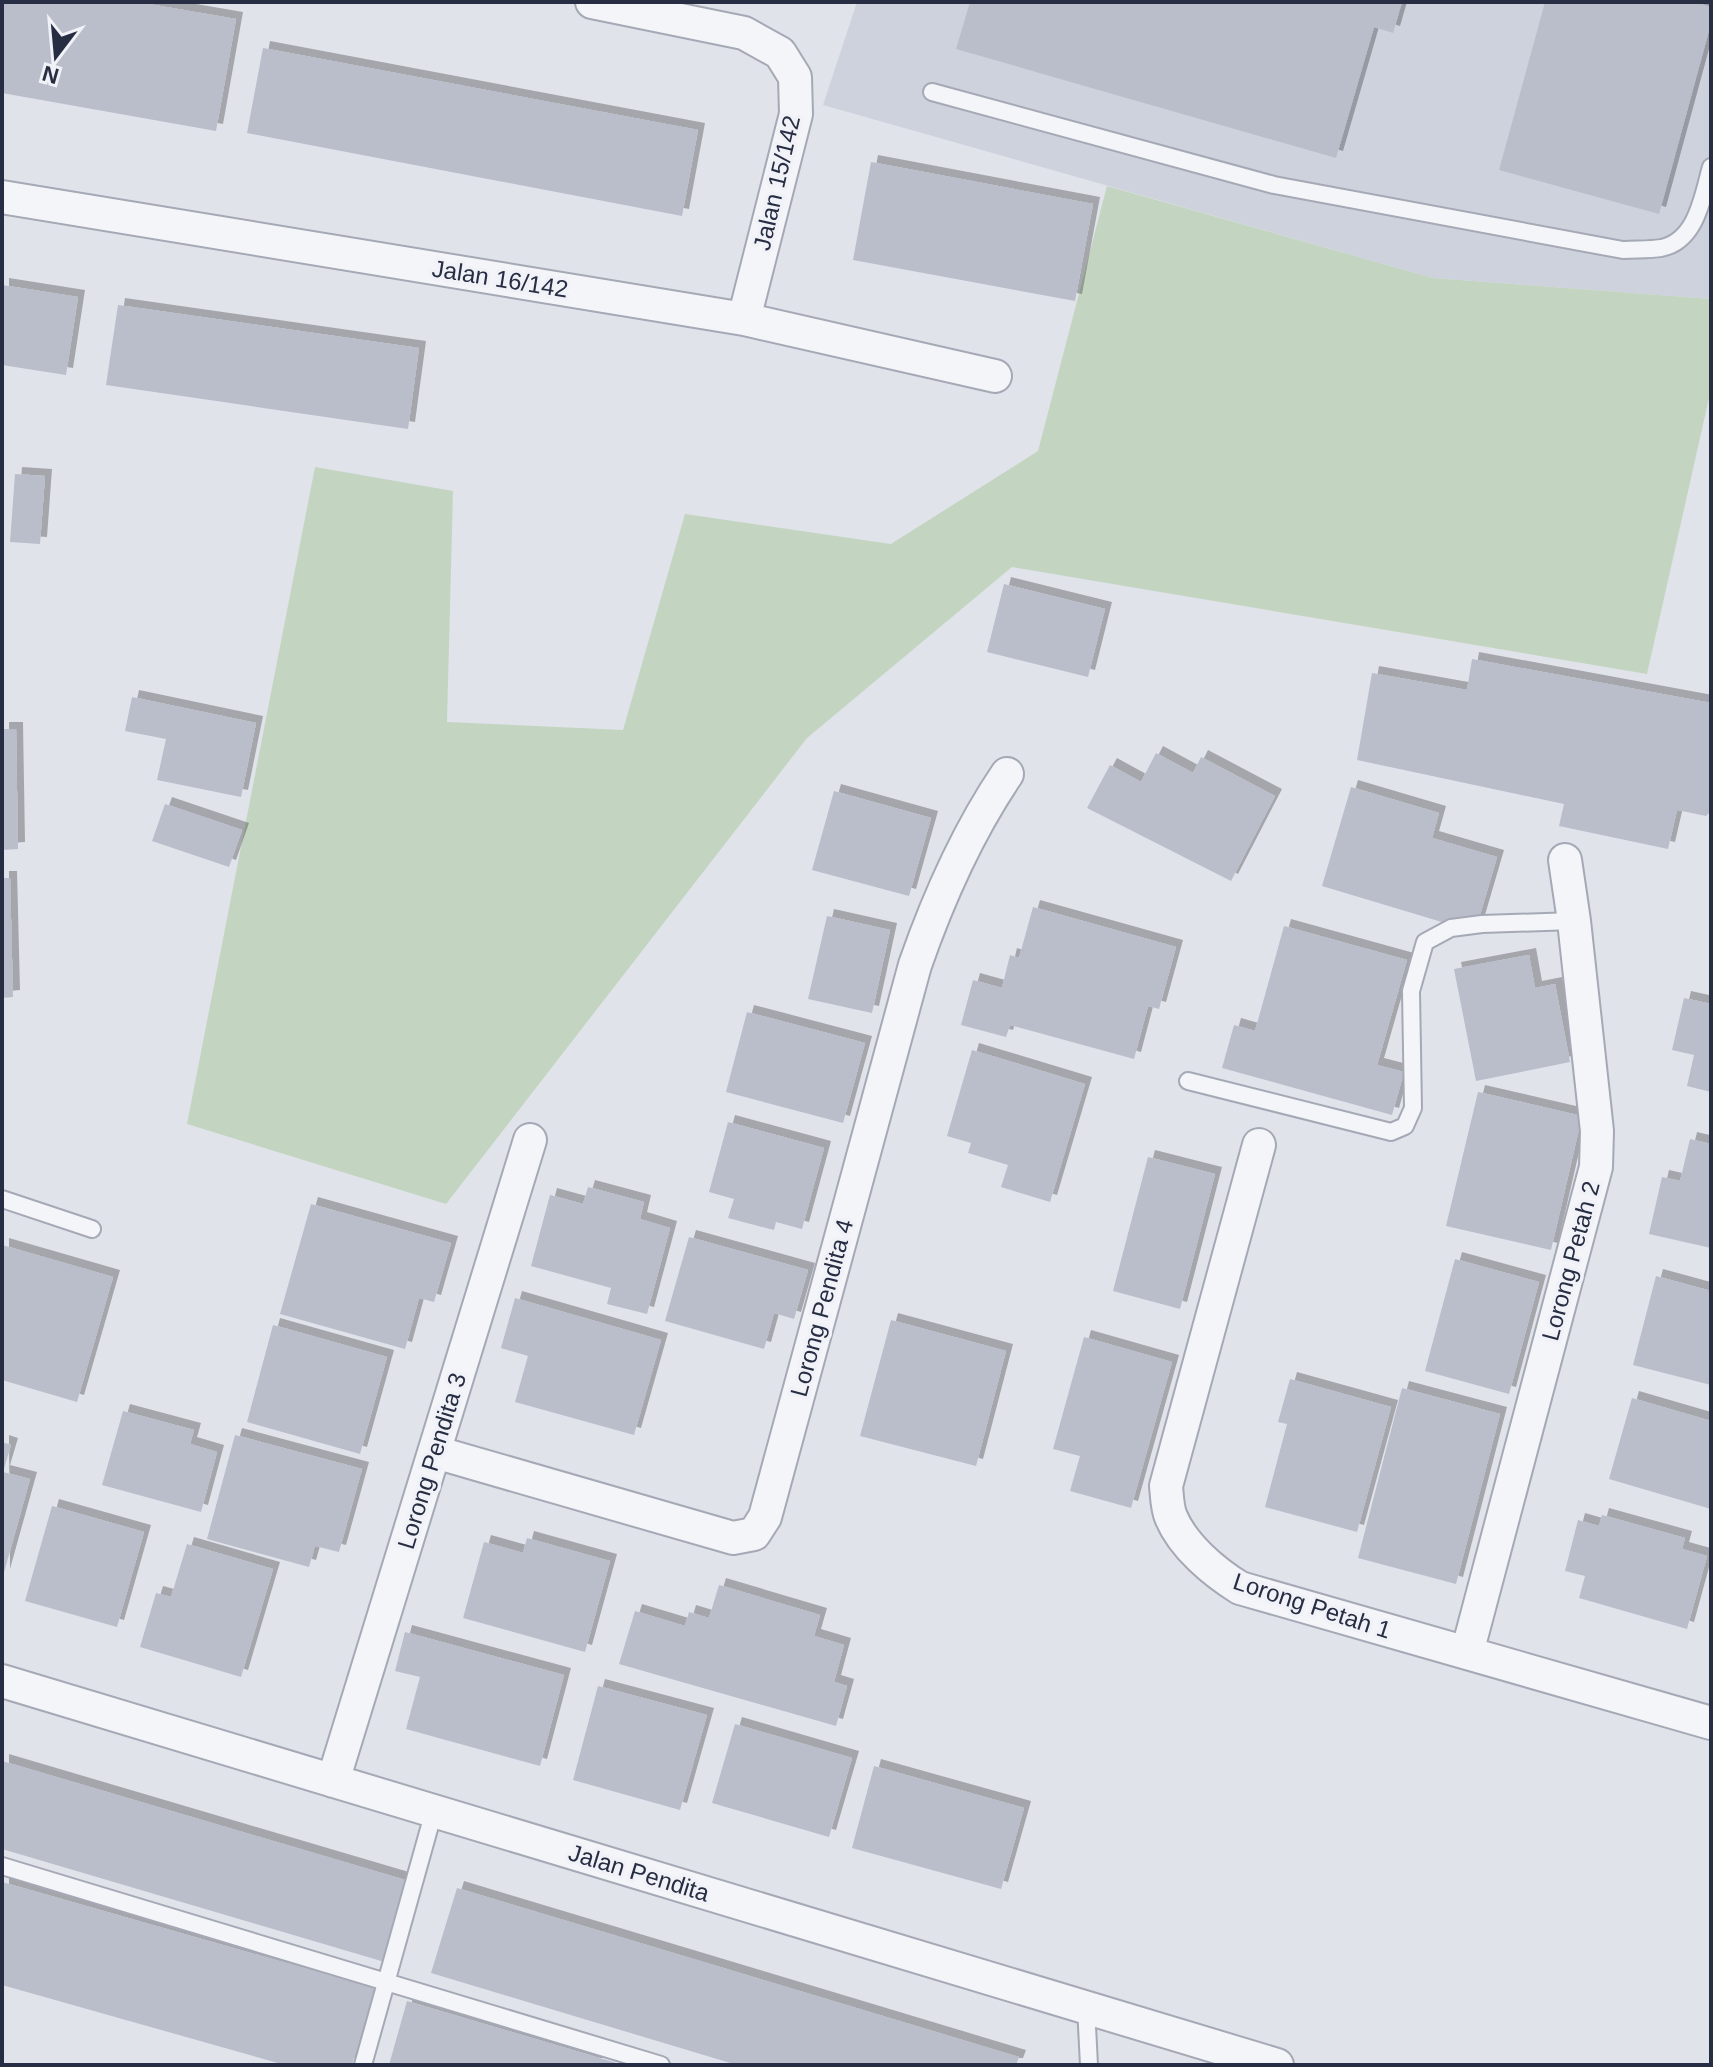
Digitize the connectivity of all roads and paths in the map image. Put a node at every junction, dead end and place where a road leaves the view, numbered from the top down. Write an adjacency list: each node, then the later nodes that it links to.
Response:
1 (592, 2): 5 (street, Jalan 15/142)
2 (932, 92): 3 (lane)
3 (1711, 167)
4 (2, 197): 5 (street, Jalan 16/142)
5 (744, 319): 6 (street, Jalan 16/142)
6 (995, 376)
7 (1007, 774): 15 (street, Lorong Pendita 4)
8 (1565, 860): 9 (street, Lorong Petah 2)
9 (1574, 921): 10 (lane); 16 (street, Lorong Petah 2)
10 (1188, 1081)
11 (530, 1140): 15 (street, Lorong Pendita 3)
12 (1259, 1145): 16 (street, Lorong Petah 1)
13 (2, 1199): 14 (lane)
14 (92, 1229)
15 (435, 1452): 19 (street, Lorong Pendita 3)
16 (1467, 1653): 18 (street, Lorong Petah 1)
17 (2, 1681): 19 (street, Jalan Pendita)
18 (1711, 1723)
19 (333, 1781): 20 (street, Jalan Pendita)
20 (434, 1811): 22 (lane); 23 (street, Jalan Pendita)
21 (2, 1866): 22 (lane)
22 (387, 1981): 24 (lane); 25 (lane)
23 (1086, 2007): 26 (lane); 27 (street, Jalan Pendita)
24 (363, 2065)
25 (661, 2065)
26 (1089, 2065)
27 (1277, 2065)

